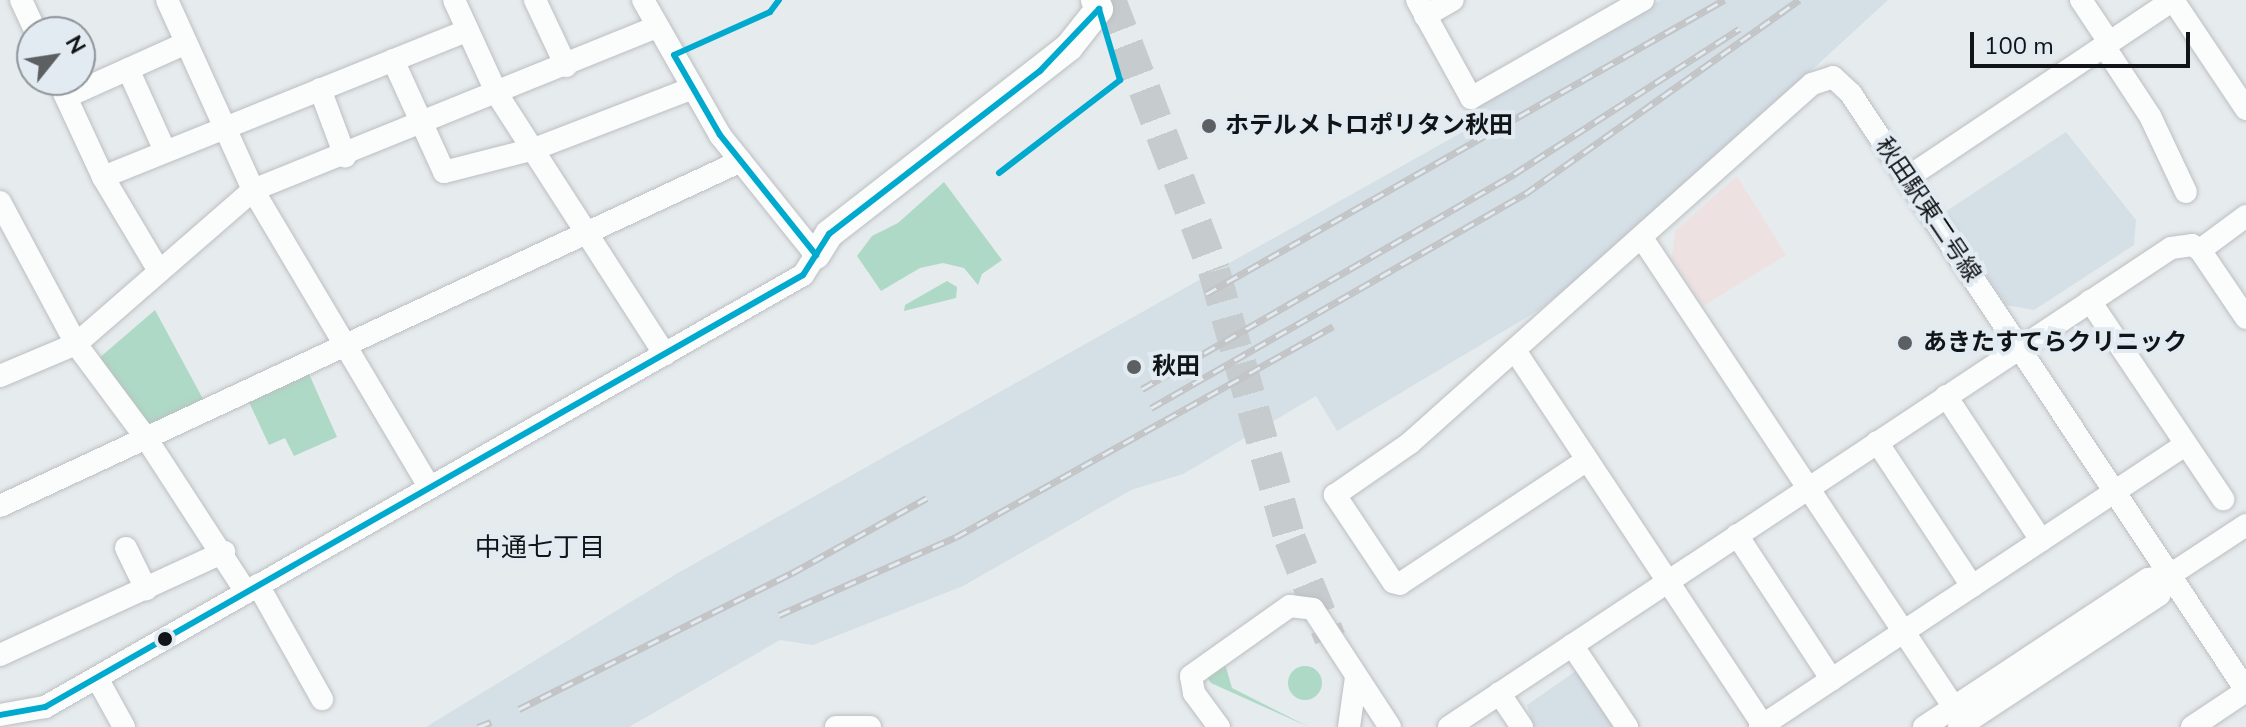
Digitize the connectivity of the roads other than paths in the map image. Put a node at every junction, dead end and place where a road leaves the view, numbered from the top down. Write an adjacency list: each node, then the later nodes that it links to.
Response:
1 (167, 0): 13 (street)
2 (454, 0): 12 (street)
3 (535, 0): 16 (street)
4 (643, 0): 11 (street)
5 (1453, 0): 10 (street)
6 (1643, 0): 10 (street)
7 (2081, 0): 14 (street)
8 (2173, 0): 14 (street); 23 (street)
9 (1100, 3): 39 (main road)
10 (1421, 8)
11 (657, 27): 16 (street); 19 (street)
12 (468, 30): 15 (street); 21 (street)
13 (186, 43): 17 (street); 25 (street)
14 (2106, 44): 31 (street); 33 (street)
15 (393, 60): 20 (street); 24 (street)
16 (566, 66): 21 (street)
17 (128, 69): 18 (street); 27 (street)
18 (96, 78)
19 (693, 88): 26 (street); 29 (street)
20 (320, 89): 25 (street); 28 (street)
21 (497, 94): 24 (street); 26 (street)
22 (66, 96): 30 (street)
23 (2246, 109)
24 (420, 126): 26 (street); 28 (street)
25 (223, 127): 27 (street); 32 (street)
26 (534, 149): 36 (street)
27 (165, 151): 30 (street)
28 (345, 156): 32 (street)
29 (741, 161): 36 (street); 39 (street)
30 (103, 177): 40 (street)
31 (1907, 178): 37 (street, 秋田駅東二号線); 45 (street, 秋田駅東二号線)
32 (253, 190): 40 (street); 44 (street)
33 (2186, 192)
34 (0, 202): 43 (street)
35 (2246, 216): 38 (street)
36 (590, 234): 44 (street); 47 (street)
37 (1642, 238): 46 (street); 55 (street)
38 (2200, 250): 41 (street); 42 (street)
39 (816, 255): 47 (street)
40 (159, 271): 43 (street)
41 (2090, 301): 45 (street); 52 (street)
42 (2246, 318)
43 (76, 344): 48 (street); 50 (street)
44 (346, 346): 50 (street); 54 (street)
45 (2019, 347): 49 (street); 56 (street, 秋田駅東二号線)
46 (1516, 352): 53 (street); 53 (street)
47 (665, 355): 54 (street)
48 (0, 376)
49 (1946, 396): 51 (street); 61 (street)
50 (146, 438): 58 (street); 63 (street)
51 (1877, 442): 55 (street); 66 (street)
52 (2185, 445): 56 (street); 57 (street)
53 (1587, 460): 65 (street)
54 (429, 487): 68 (street)
55 (1809, 487): 60 (street); 69 (street)
56 (2115, 491): 61 (street); 64 (street, 秋田駅東二号線)
57 (2223, 499)
58 (0, 506)
59 (2246, 525): 64 (street)
60 (1737, 535): 65 (street); 74 (street)
61 (2041, 540): 66 (street)
62 (126, 548): 67 (street)
63 (224, 552): 67 (street); 68 (street)
64 (2170, 575): 75 (street, 秋田駅東二号線); 80 (street)
65 (1667, 581): 70 (street); 81 (street)
66 (1972, 586): 69 (street)
67 (146, 589): 71 (street)
68 (252, 589): 73 (street); 78 (street)
69 (1904, 632): 74 (street); 80 (street)
70 (1572, 645): 77 (street); 90 (street)
71 (0, 655)
72 (1356, 677): 85 (street); 86 (street); 87 (street)
73 (97, 678): 79 (street); 82 (street)
74 (1832, 680): 81 (street)
75 (2246, 690): 92 (street)
76 (0, 692): 79 (street)
77 (1499, 693): 88 (street); 89 (street)
78 (322, 699)
79 (8, 721)
80 (1961, 721): 91 (street)
81 (1762, 726)
82 (124, 727)
83 (836, 727): 84 (street)
84 (870, 727)
85 (1219, 727)
86 (1349, 727)
87 (1390, 727)
88 (1449, 727)
89 (1522, 727)
90 (1627, 727)
91 (1924, 727)
92 (2192, 727)

